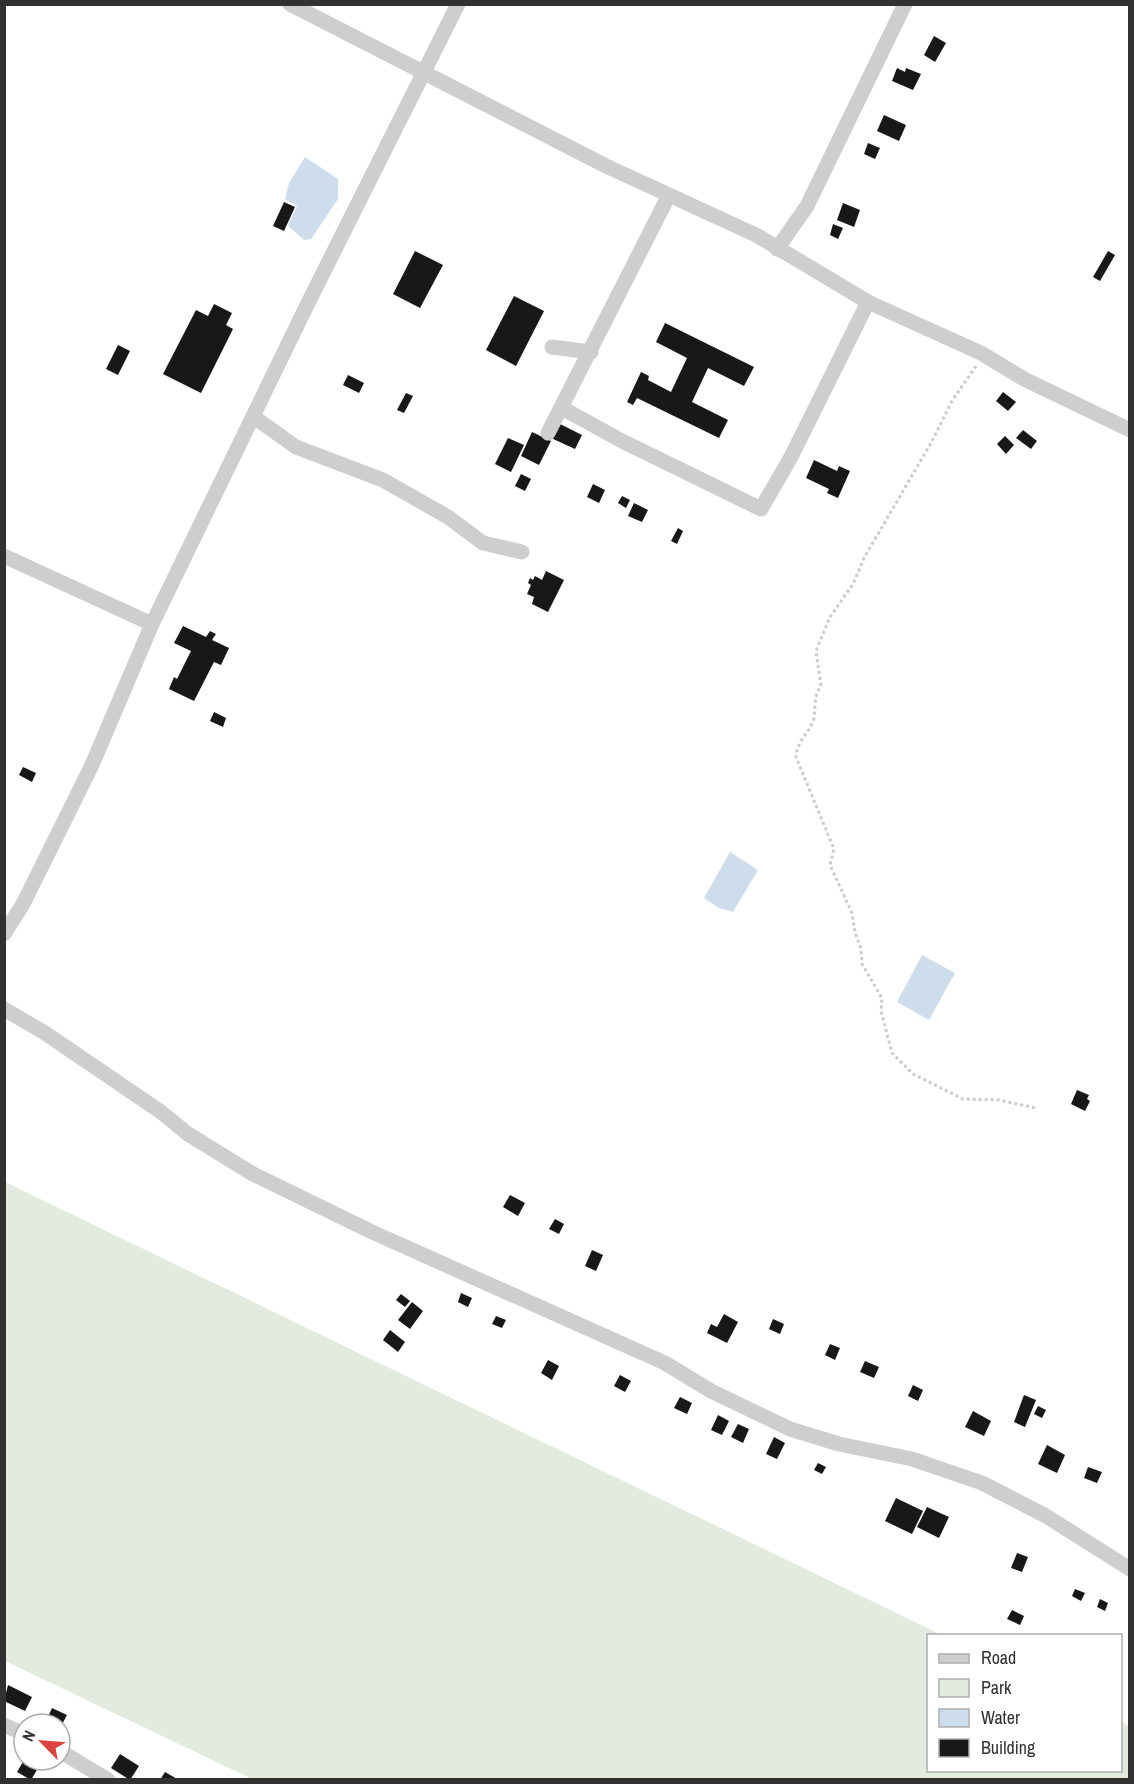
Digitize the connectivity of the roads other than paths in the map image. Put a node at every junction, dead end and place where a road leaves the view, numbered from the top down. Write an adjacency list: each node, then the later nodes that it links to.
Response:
1 (290, 4): 4 (street)
2 (458, 4): 4 (street)
3 (905, 4): 6 (street)
4 (423, 74): 5 (street); 11 (street)
5 (669, 195): 6 (street); 9 (street)
6 (777, 249): 7 (street)
7 (868, 302): 10 (street); 12 (street)
8 (552, 347): 9 (street)
9 (591, 352): 10 (street)
10 (562, 408): 13 (street)
11 (254, 417): 14 (street); 16 (street)
12 (1130, 430)
13 (548, 433)
14 (522, 552)
15 (4, 556): 16 (street)
16 (152, 624): 17 (street)
17 (4, 934)
18 (4, 1009): 19 (street)
19 (1130, 1569)
20 (72, 1758): 21 (street)
21 (108, 1779)

